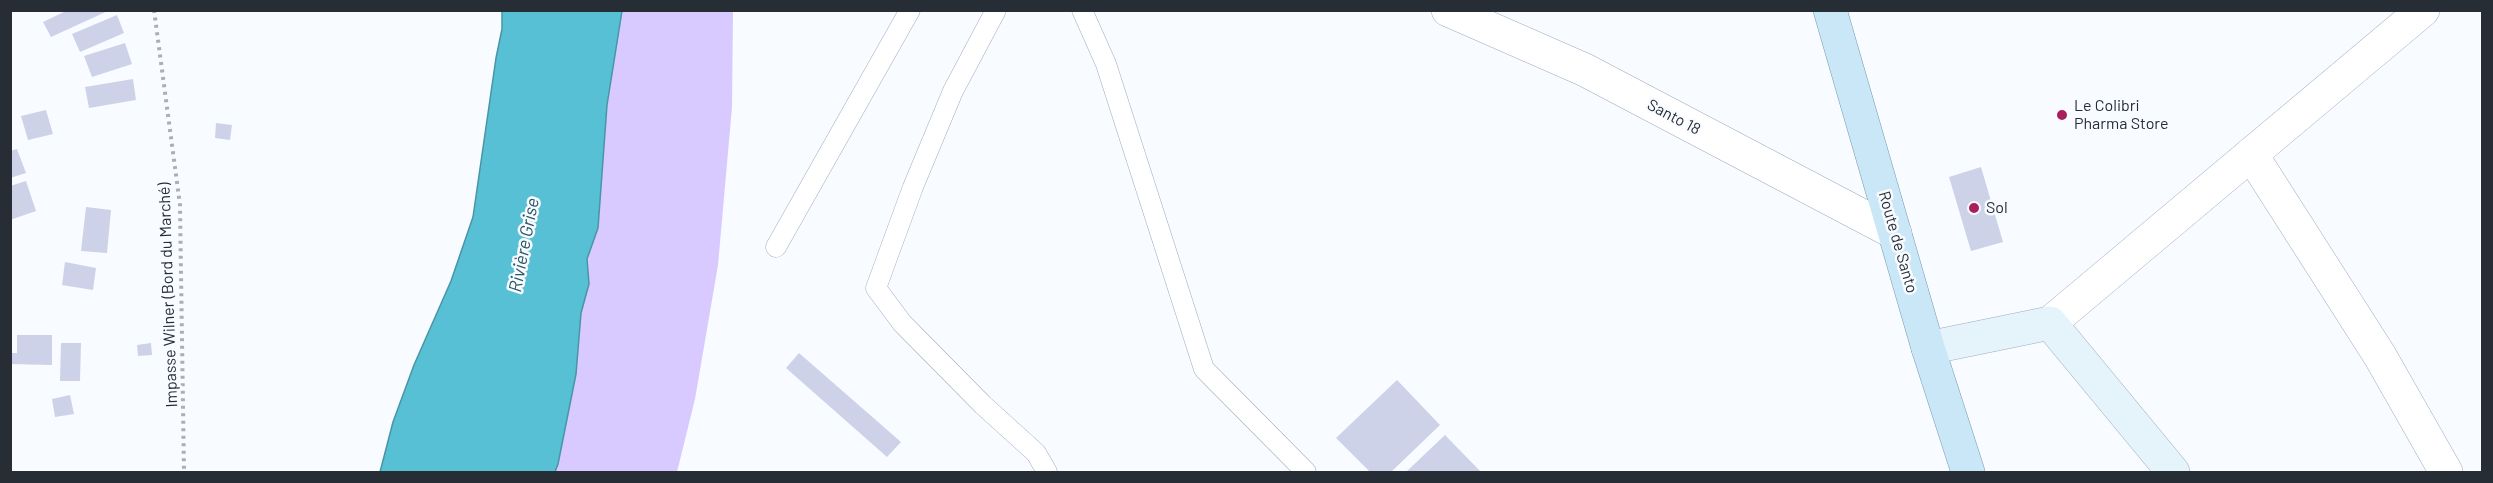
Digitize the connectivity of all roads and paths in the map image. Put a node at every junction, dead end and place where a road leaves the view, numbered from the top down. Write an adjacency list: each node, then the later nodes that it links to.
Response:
1 (154, 10): 13 (path, Impasse Wilner (Bord du Marché))
2 (910, 10): 10 (lane)
3 (996, 10): 14 (lane)
4 (1082, 10): 15 (lane)
5 (1448, 10): 9 (street, Santo 18)
6 (1830, 10): 9 (main road, Route de Santo)
7 (2423, 10): 8 (street)
8 (2251, 154): 11 (street); 18 (street)
9 (1895, 233): 12 (main road, Route de Santo)
10 (776, 247)
11 (2050, 323): 12 (street); 17 (street)
12 (1929, 348): 16 (main road, Route de Santo)
13 (184, 472)
14 (1047, 472)
15 (1306, 472)
16 (1968, 472)
17 (2173, 472)
18 (2446, 472)

